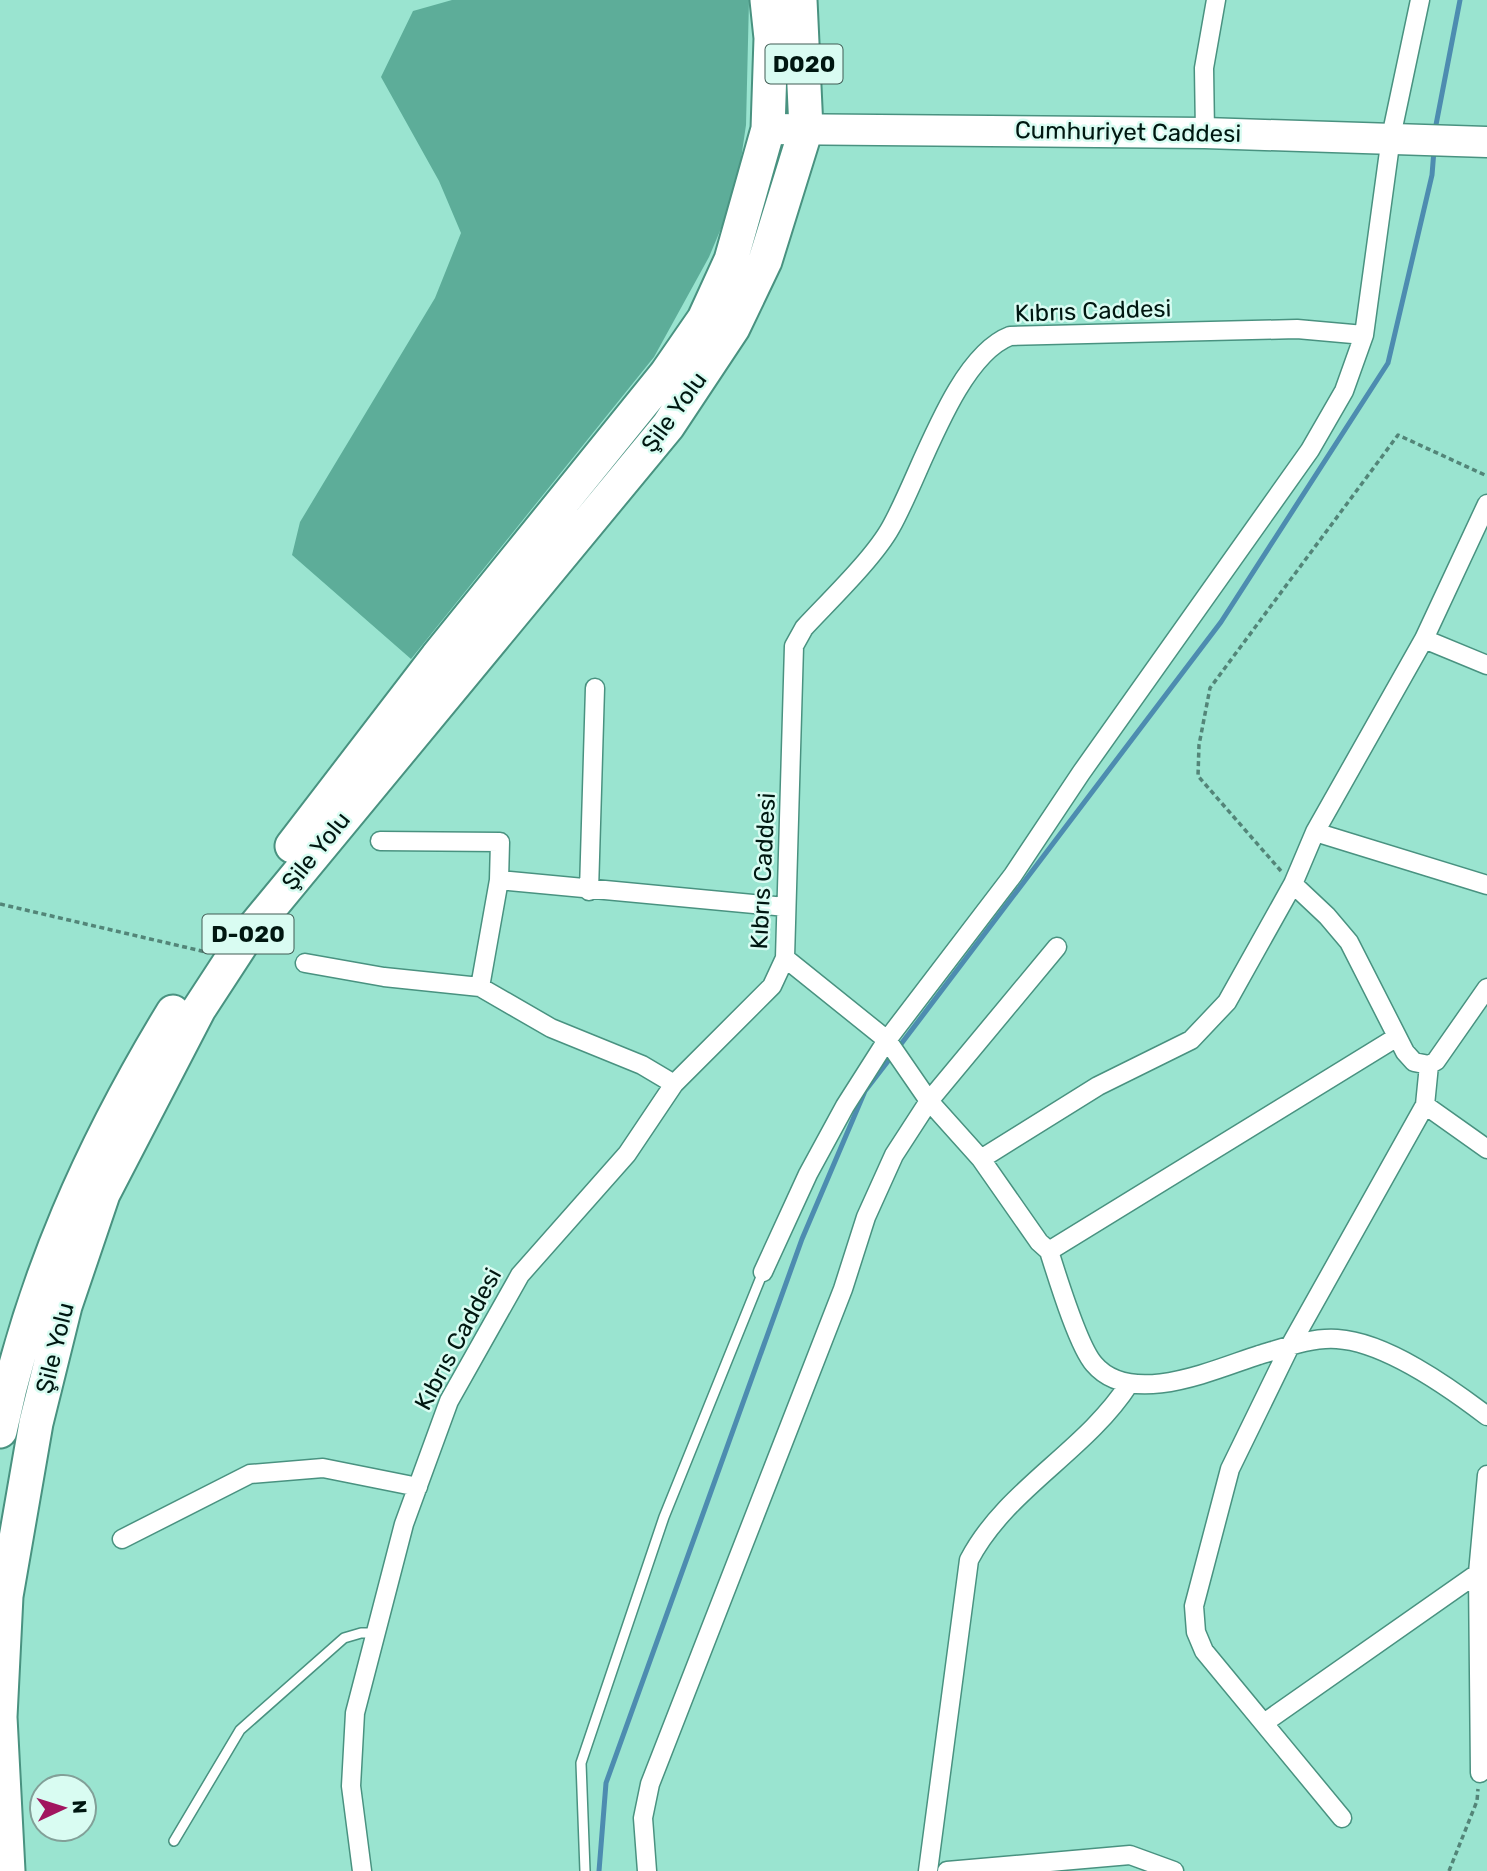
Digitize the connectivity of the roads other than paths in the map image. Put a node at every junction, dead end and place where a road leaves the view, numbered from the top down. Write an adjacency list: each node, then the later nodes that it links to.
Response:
1 (767, 0): 5 (highway, Şile Yolu / D020)
2 (800, 0): 6 (highway, Şile Yolu / D020)
3 (1216, 0): 7 (street)
4 (1420, 0): 8 (street)
5 (768, 129): 6 (main road, Cumhuriyet Caddesi); 40 (highway, Şile Yolu / D-020)
6 (806, 129): 7 (main road, Cumhuriyet Caddesi); 51 (highway, Şile Yolu / D-020)
7 (1206, 133): 8 (main road, Cumhuriyet Caddesi)
8 (1401, 137): 9 (main road, Cumhuriyet Caddesi); 10 (street)
9 (1475, 141)
10 (1364, 335): 21 (street, Kıbrıs Caddesi); 28 (street)
11 (1487, 504): 12 (street)
12 (1424, 639): 13 (street); 15 (street)
13 (1487, 665)
14 (595, 688): 20 (street)
15 (1315, 832): 18 (street); 19 (street)
16 (380, 841): 17 (street)
17 (499, 880): 20 (street); 25 (street)
18 (1293, 884): 27 (street); 34 (street)
19 (1487, 885)
20 (589, 891): 21 (street)
21 (786, 907): 23 (street, Kıbrıs Caddesi)
22 (1058, 947): 31 (street)
23 (785, 958): 28 (street); 30 (street, Kıbrıs Caddesi)
24 (305, 963): 25 (street)
25 (480, 987): 30 (street)
26 (1487, 988): 29 (street)
27 (1397, 1037): 29 (street); 35 (street)
28 (887, 1040): 31 (street); 36 (street)
29 (1429, 1065): 32 (street)
30 (674, 1084): 42 (street, Kıbrıs Caddesi)
31 (929, 1101): 34 (street); 54 (street)
32 (1425, 1105): 33 (street); 37 (street)
33 (1487, 1149)
34 (981, 1159): 35 (street)
35 (1049, 1251): 38 (street)
36 (763, 1272): 53 (lane)
37 (1290, 1346): 38 (street); 39 (street); 46 (street)
38 (1129, 1384): 55 (street)
39 (1487, 1416)
40 (0, 1431)
41 (1487, 1475): 44 (street)
42 (418, 1487): 43 (street); 45 (street, Kıbrıs Caddesi)
43 (122, 1539)
44 (1478, 1573): 46 (street); 47 (street)
45 (374, 1633): 49 (lane); 52 (street, Kıbrıs Caddesi)
46 (1264, 1723): 48 (street)
47 (1480, 1773)
48 (1342, 1818)
49 (174, 1841)
50 (1128, 1863): 56 (street); 57 (street)
51 (8, 1871)
52 (362, 1871)
53 (585, 1871)
54 (646, 1871)
55 (928, 1871)
56 (947, 1871)
57 (1174, 1871)

